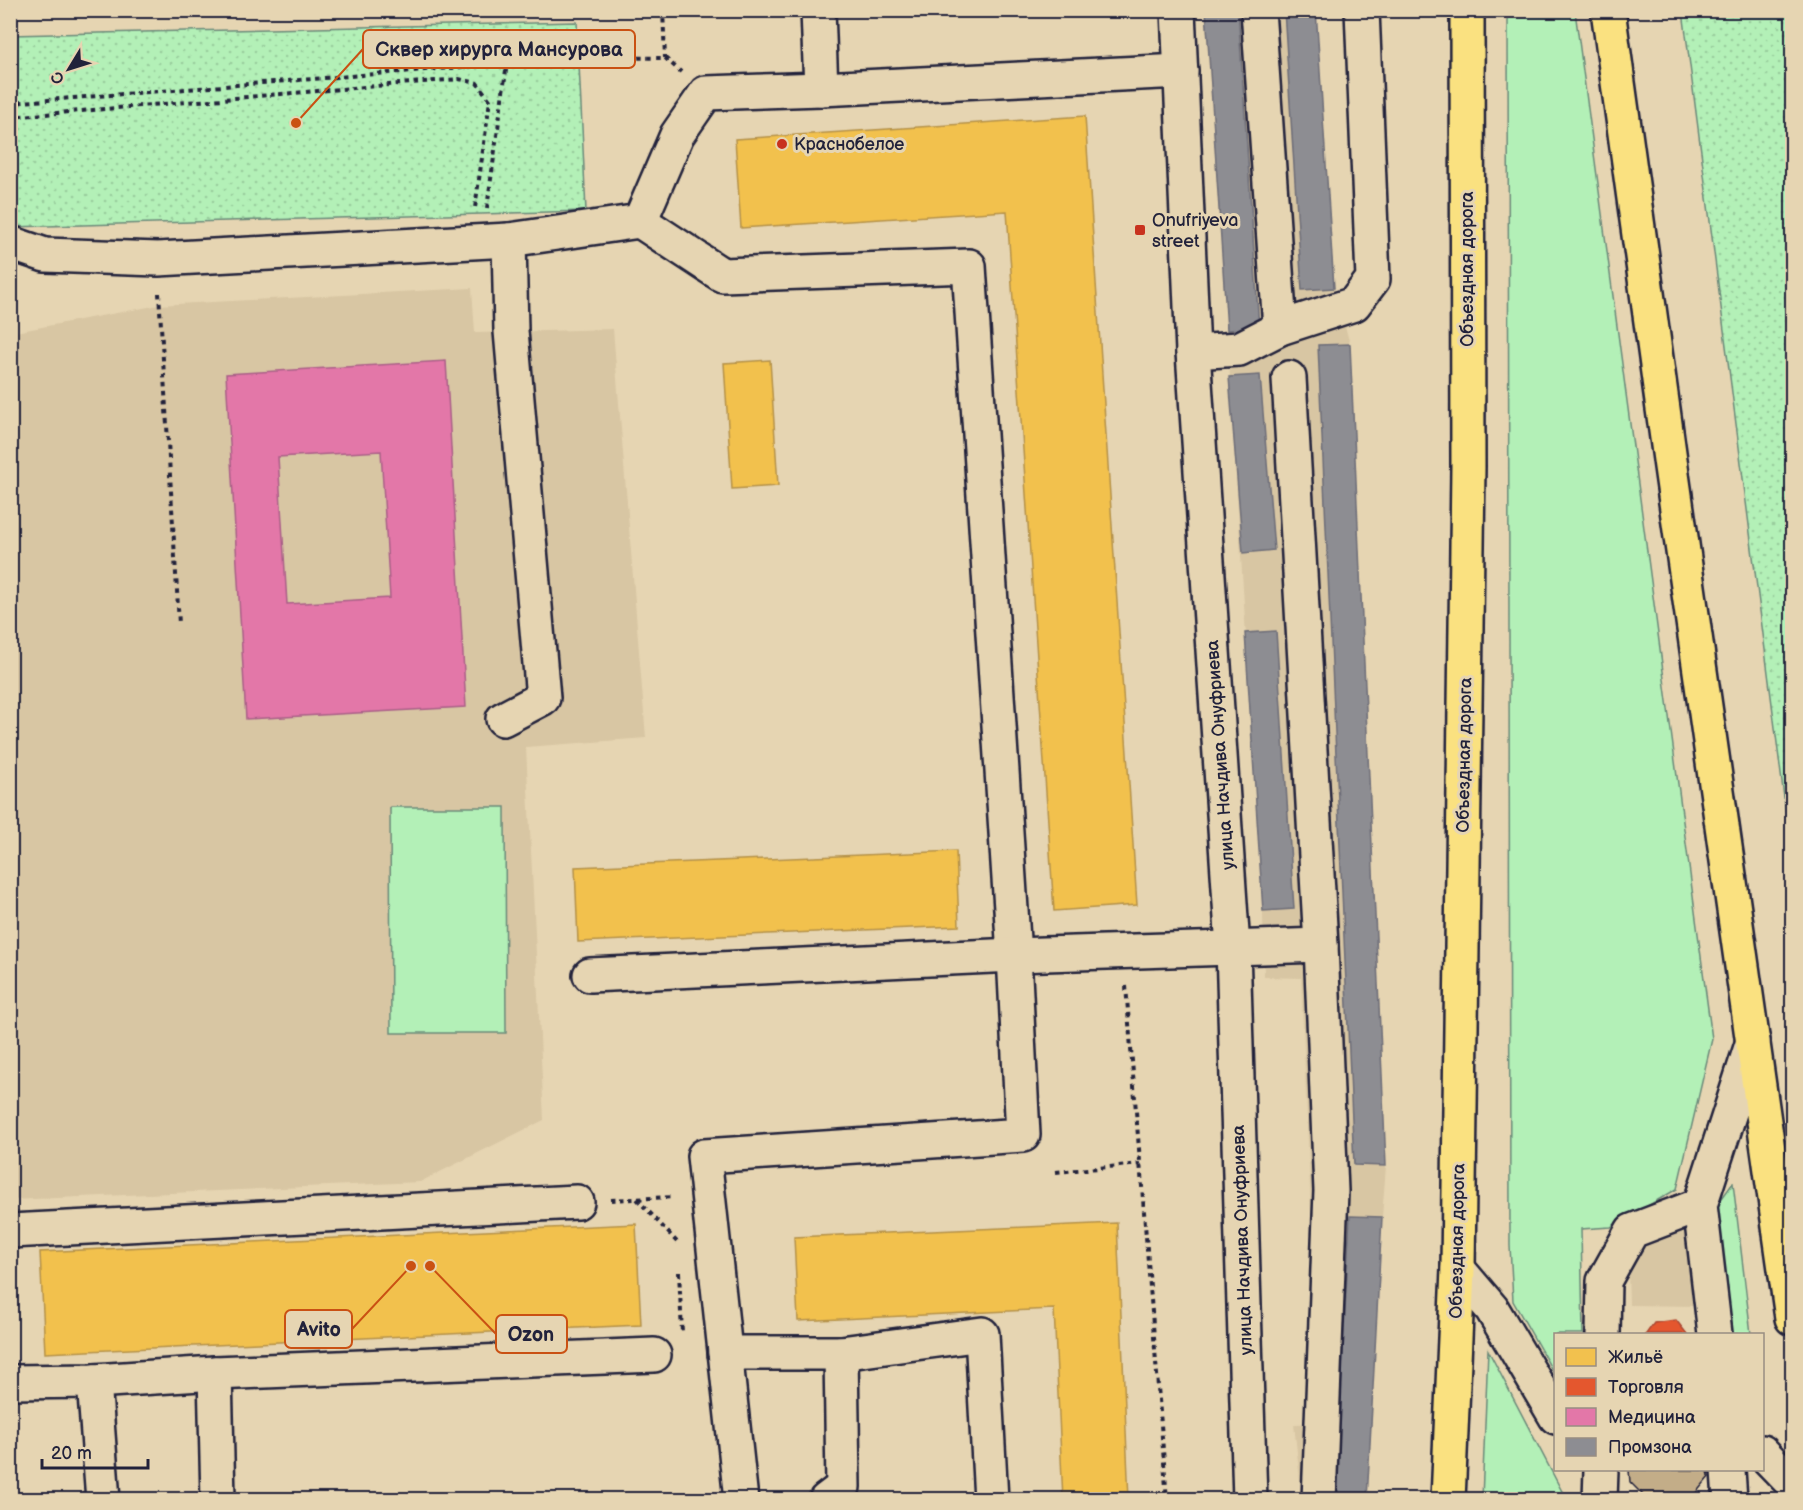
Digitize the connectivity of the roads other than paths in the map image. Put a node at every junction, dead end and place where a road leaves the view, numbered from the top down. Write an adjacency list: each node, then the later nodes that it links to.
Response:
1 (818, 10): 8 (street)
2 (1178, 10): 7 (street, улица Начдива Онуфриева)
3 (1258, 10): 12 (street)
4 (1362, 10): 12 (street)
5 (1467, 10): 24 (main road, Объездная дорога)
6 (1608, 10): 20 (main road)
7 (1181, 71): 8 (street); 13 (street, улица Начдива Онуфриева)
8 (821, 89): 9 (street)
9 (640, 221): 10 (street); 18 (street)
10 (488, 241): 11 (street); 15 (street)
11 (10, 243)
12 (1280, 328): 13 (street)
13 (1193, 352): 17 (street, улица Начдива Онуфриева)
14 (1288, 378): 16 (street)
15 (503, 719)
16 (1322, 945): 17 (street); 43 (street)
17 (1233, 948): 18 (street); 42 (street, улица Начдива Онуфриева)
18 (1014, 955): 19 (street); 29 (street)
19 (590, 975)
20 (1753, 1041): 22 (street); 25 (main road)
21 (577, 1202): 23 (street)
22 (1700, 1205): 26 (street); 27 (street)
23 (10, 1231)
24 (1458, 1269): 34 (street); 44 (main road, Объездная дорога)
25 (1792, 1318)
26 (1603, 1333)
27 (1715, 1333)
28 (668, 1349): 31 (street)
29 (725, 1353): 30 (street); 39 (street)
30 (841, 1353): 40 (street); 41 (street)
31 (215, 1373): 32 (street); 38 (street)
32 (94, 1381): 33 (street); 37 (street)
33 (10, 1382)
34 (1554, 1415)
35 (1764, 1454): 36 (street)
36 (1792, 1483)
37 (103, 1500)
38 (218, 1500)
39 (741, 1500)
40 (826, 1500)
41 (991, 1500)
42 (1250, 1500)
43 (1320, 1500)
44 (1448, 1500)

